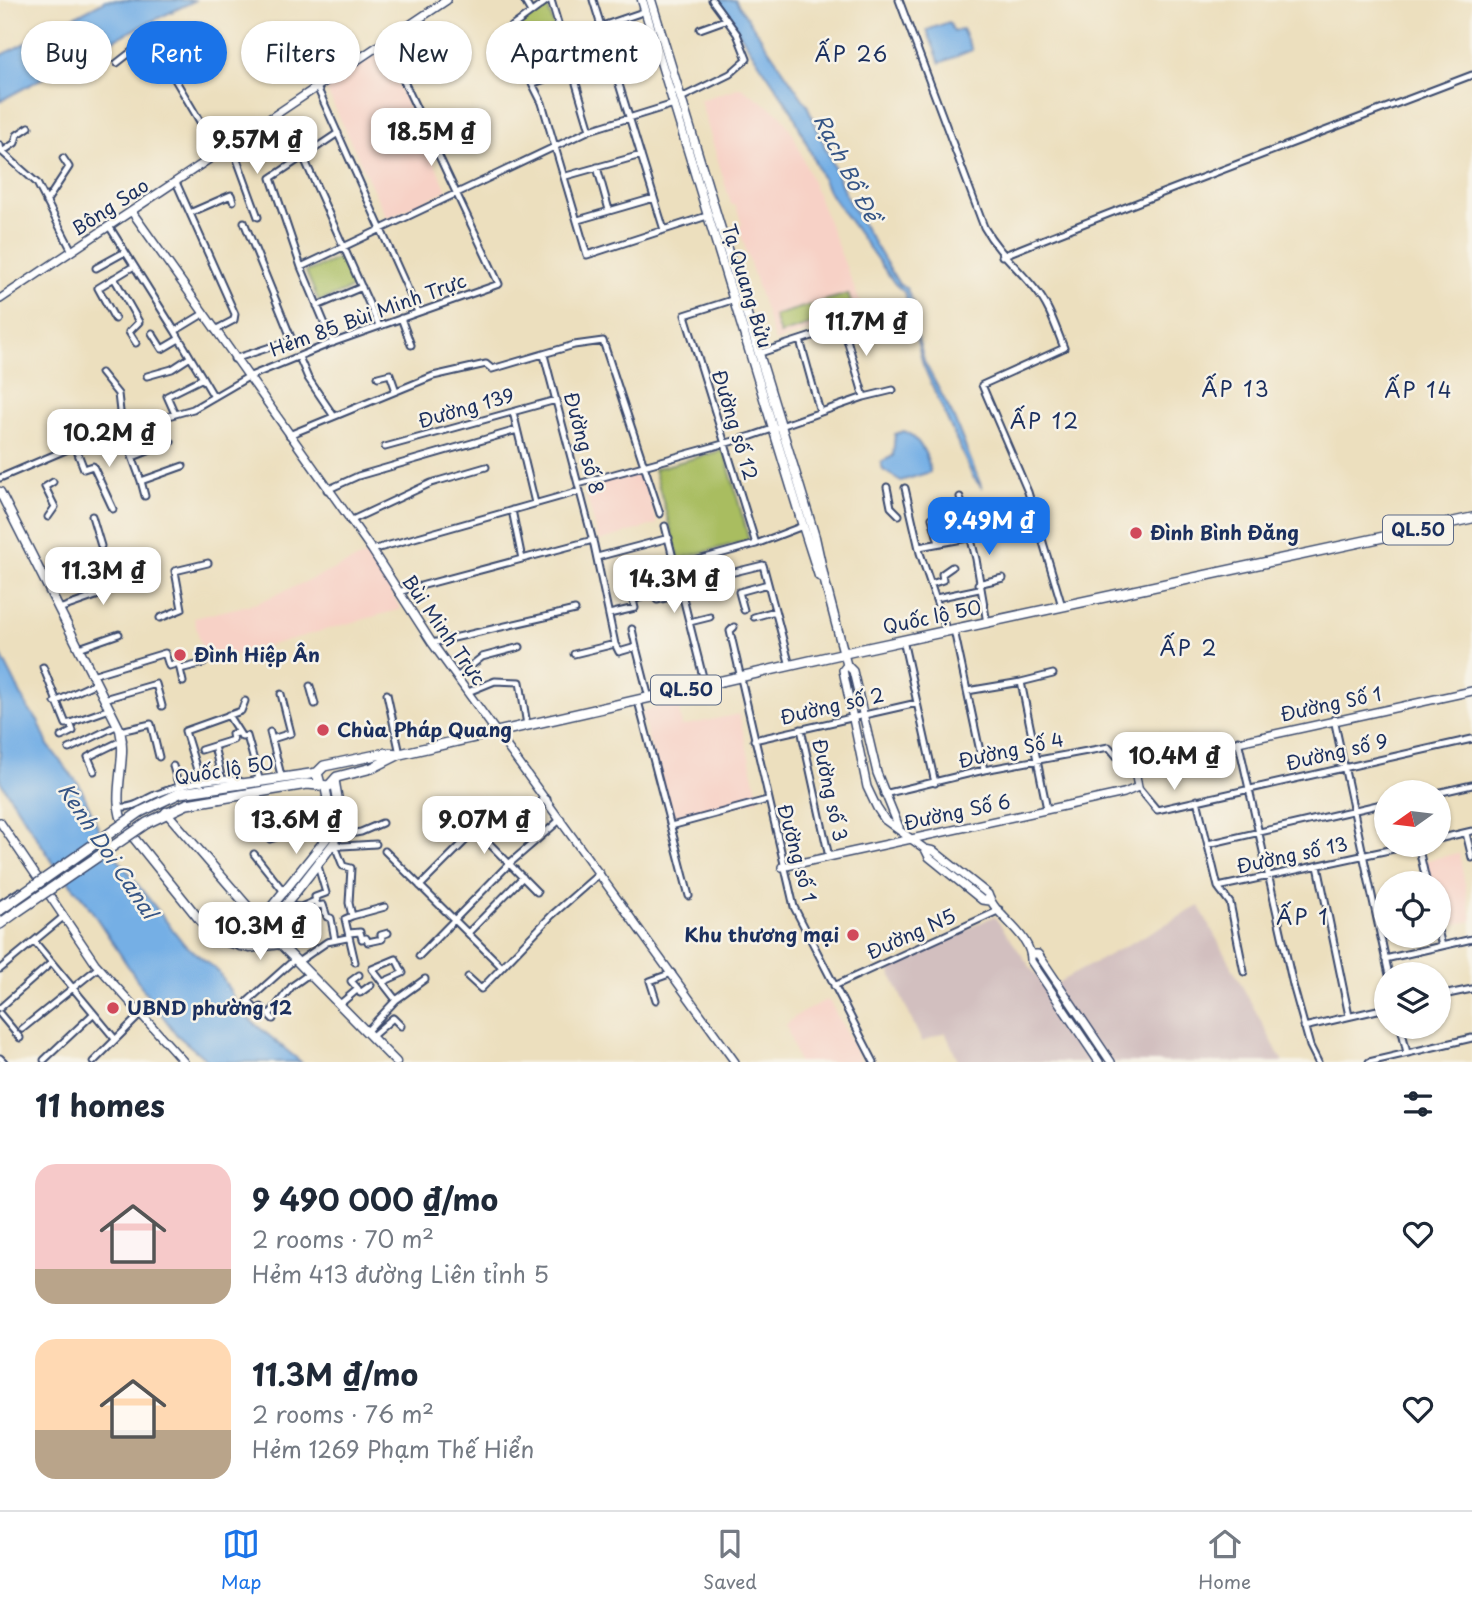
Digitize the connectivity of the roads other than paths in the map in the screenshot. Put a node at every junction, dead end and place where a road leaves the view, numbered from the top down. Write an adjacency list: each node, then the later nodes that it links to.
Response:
1 (447, 0): 12 (street, Bông Sao)
2 (524, 0): 10 (street)
3 (550, 0): 10 (street); 14 (street)
4 (593, 0): 15 (street)
5 (642, 0): 9 (main road, Tạ Quang Bửu)
6 (651, 0): 26 (main road, Tạ Quang Bửu)
7 (712, 0): 11 (street)
8 (899, 0): 58 (street)
9 (646, 11): 16 (street); 26 (main road, Tạ Quang Bửu)
10 (531, 12): 13 (street)
11 (725, 20): 17 (street); 26 (street)
12 (415, 21)
13 (519, 21)
14 (558, 21)
15 (599, 21)
16 (616, 21)
17 (700, 29)
18 (374, 48): 25 (street, Bông Sao)
19 (117, 63): 34 (street)
20 (1472, 75): 58 (street)
21 (406, 84): 41 (street)
22 (534, 84): 32 (street)
23 (577, 84): 29 (street)
24 (619, 84): 27 (street)
25 (317, 87): 30 (street); 31 (street, Bông Sao)
26 (677, 101): 27 (street); 48 (main road, Tạ Quang Bửu)
27 (630, 119): 29 (street); 35 (street)
28 (29, 127): 33 (street)
29 (590, 130): 32 (street)
30 (338, 133): 36 (street); 53 (street)
31 (231, 143): 34 (street, Bông Sao); 49 (street)
32 (557, 145): 39 (street); 41 (street)
33 (1, 150): 44 (street)
34 (218, 152): 40 (street, Bông Sao)
35 (641, 155): 38 (street); 42 (street)
36 (303, 156): 55 (street); 60 (street)
37 (63, 158): 44 (street)
38 (597, 167): 39 (street); 45 (street)
39 (566, 176): 50 (street)
40 (176, 182): 46 (street, Bông Sao); 47 (street)
41 (458, 192): 53 (street); 67 (street, Hẻm 85 Bùi Minh Trực)
42 (654, 198): 45 (street); 54 (street)
43 (233, 201): 47 (street)
44 (46, 202): 56 (street)
45 (609, 210): 50 (street)
46 (132, 212): 52 (street, Bông Sao); 68 (street, Bùi Minh Trực)
47 (191, 212): 72 (street)
48 (712, 214): 54 (street); 65 (main road, Tạ Quang Bửu); 80 (main road, Tạ Quang Bửu)
49 (258, 217)
50 (578, 220): 54 (street)
51 (244, 222): 84 (street)
52 (109, 226): 56 (street, Bông Sao); 57 (street)
53 (380, 228): 55 (street); 67 (street)
54 (663, 230)
55 (344, 246): 60 (street); 63 (street)
56 (72, 251): 64 (street, Bông Sao)
57 (125, 252): 59 (street); 61 (street)
58 (1002, 256): 160 (street)
59 (134, 266): 62 (street); 73 (street)
60 (301, 267): 66 (street)
61 (96, 268)
62 (114, 278): 70 (street); 77 (street)
63 (362, 287): 66 (street); 71 (street)
64 (0, 299)
65 (735, 299): 99 (main road, Tạ Quang Bửu); 104 (street, Đường số 12)
66 (317, 306): 78 (street)
67 (418, 312): 69 (street, Hẻm 85 Bùi Minh Trực)
68 (203, 314): 72 (street, Bùi Minh Trực); 73 (street)
69 (401, 318): 71 (street, Hẻm 85 Bùi Minh Trực); 79 (street)
70 (116, 319)
71 (379, 326): 78 (street, Hẻm 85 Bùi Minh Trực)
72 (215, 330): 84 (street, Bùi Minh Trực)
73 (174, 331): 75 (street)
74 (152, 333): 75 (street)
75 (179, 339): 83 (street)
76 (800, 341): 80 (street); 93 (street); 96 (street)
77 (136, 343)
78 (333, 343): 82 (street, Hẻm 85 Bùi Minh Trực)
79 (411, 345)
80 (760, 353): 99 (main road, Tạ Quang Bửu)
81 (544, 355): 91 (street); 94 (street, Đường số 8); 108 (street)
82 (299, 356): 87 (street, Hẻm 85 Bùi Minh Trực); 98 (street)
83 (189, 358): 86 (street); 89 (street)
84 (234, 359): 87 (street, Bùi Minh Trực)
85 (101, 373): 100 (street)
86 (147, 376)
87 (248, 377): 92 (street, Hẻm 85 Bùi Minh Trực); 102 (street, Bùi Minh Trực)
88 (378, 377): 91 (street)
89 (203, 378): 92 (street); 97 (street)
90 (893, 390): 93 (street)
91 (396, 391): 98 (street)
92 (214, 397): 97 (street, Hẻm 85 Bùi Minh Trực)
93 (864, 397): 96 (street)
94 (556, 400): 95 (street, Đường 139); 114 (street, Đường số 8)
95 (513, 412): 101 (street); 105 (street, Đường 139)
96 (820, 412): 99 (street)
97 (175, 414): 100 (street, Hẻm 85 Bùi Minh Trực)
98 (333, 415): 102 (street)
99 (777, 428): 104 (street); 131 (main road, Tạ Quang Bửu); 148 (main road, Tạ Quang Bửu)
100 (122, 429): 106 (street)
101 (517, 430): 116 (street); 120 (street)
102 (289, 435): 116 (street, Bùi Minh Trực)
103 (170, 442): 106 (street)
104 (725, 445): 108 (street); 136 (street, Đường số 12)
105 (385, 447)
106 (133, 457): 111 (street)
107 (183, 466): 111 (street)
108 (645, 466): 114 (street); 123 (street)
109 (486, 467): 129 (street)
110 (0, 478): 121 (street)
111 (141, 481): 118 (street)
112 (53, 482): 126 (street)
113 (887, 487): 124 (street)
114 (579, 488): 120 (street); 134 (street, Đường số 8)
115 (905, 488): 138 (street)
116 (327, 490): 129 (street, Bùi Minh Trực)
117 (0, 492): 152 (main road)
118 (145, 496)
119 (960, 497): 133 (street)
120 (535, 503): 122 (street)
121 (113, 509)
122 (512, 510): 139 (street); 141 (street)
123 (660, 514)
124 (899, 515)
125 (92, 516): 137 (street)
126 (48, 517)
127 (932, 518): 135 (street)
128 (1472, 518): 160 (main road, Quốc lộ 50 / QL.50)
129 (350, 521): 139 (street, Bùi Minh Trực)
130 (665, 526): 132 (street)
131 (803, 526): 136 (street); 148 (main road, Tạ Quang Bửu)
132 (669, 538): 140 (street); 144 (street)
133 (968, 538): 135 (street); 154 (street)
134 (593, 540): 140 (street, Đường số 8); 141 (street)
135 (939, 543): 138 (street)
136 (756, 544): 144 (street)
137 (101, 546)
138 (919, 547): 151 (street)
139 (372, 550): 155 (street, Bùi Minh Trực)
140 (597, 557): 165 (street, Đường số 8)
141 (522, 559): 155 (street)
142 (651, 562): 144 (street)
143 (208, 563): 168 (street)
144 (675, 563): 153 (street)
145 (118, 564): 147 (street)
146 (951, 567): 151 (street)
147 (93, 578): 152 (street); 161 (street)
148 (824, 578): 182 (main road, Tạ Quang Bửu)
149 (1003, 578): 154 (street)
150 (768, 584): 153 (street); 163 (street); 164 (street)
151 (931, 584): 158 (street)
152 (48, 585): 161 (main road)
153 (681, 585): 156 (street)
154 (979, 586): 158 (street); 170 (street)
155 (398, 592): 176 (street, Bùi Minh Trực)
156 (683, 594): 159 (street); 169 (street)
157 (648, 596): 165 (street)
158 (936, 598): 173 (street)
159 (657, 600)
160 (1062, 606): 170 (main road, Quốc lộ 50 / QL.50)
161 (59, 609): 178 (main road)
162 (575, 610): 176 (street)
163 (744, 610)
164 (775, 611): 167 (street); 185 (street)
165 (609, 614): 177 (street, Đường số 8)
166 (710, 617): 169 (street)
167 (754, 617)
168 (160, 618)
169 (690, 622): 194 (street)
170 (987, 623): 173 (main road, Quốc lộ 50 / QL.50)
171 (734, 627): 190 (street, Đường số 1)
172 (632, 629): 180 (street)
173 (950, 631): 175 (main road, Quốc lộ 50 / QL.50); 196 (street)
174 (119, 634): 178 (street)
175 (903, 640): 182 (main road, Quốc lộ 50 / QL.50); 206 (street)
176 (432, 643): 189 (street, Bùi Minh Trực)
177 (615, 644): 180 (street); 181 (street)
178 (79, 648): 191 (main road)
179 (520, 648): 189 (street)
180 (636, 648): 201 (street)
181 (573, 654)
182 (844, 654): 184 (street, Tạ Quang Bửu); 185 (main road, Quốc lộ 50 / QL.50)
183 (204, 663): 187 (street)
184 (847, 665): 211 (street, Tạ Quang Bửu); 212 (street, Tạ Quang Bửu)
185 (790, 666): 190 (main road, Quốc lộ 50 / QL.50)
186 (43, 667): 205 (street)
187 (180, 669): 191 (street); 192 (street)
188 (1053, 674): 193 (street)
189 (457, 677): 198 (street, Bùi Minh Trực)
190 (740, 677): 194 (main road, Quốc lộ 50 / QL.50); 225 (street, Đường số 1)
191 (94, 679): 202 (main road); 205 (street)
192 (183, 682)
193 (1021, 682): 196 (street); 232 (street)
194 (705, 685): 201 (main road, Quốc lộ 50 / QL.50)
195 (310, 686): 207 (street)
196 (967, 691): 236 (street)
197 (1472, 691): 213 (street, Đường Số 1)
198 (468, 692): 215 (street); 218 (street, Bùi Minh Trực)
199 (281, 694): 222 (street)
200 (387, 694): 230 (street)
201 (649, 698): 204 (main road, Quốc lộ 50 / QL.50)
202 (104, 699): 208 (street); 209 (main road)
203 (245, 701): 210 (street)
204 (638, 701): 215 (main road, Quốc lộ 50 / QL.50); 266 (street)
205 (55, 702): 214 (street)
206 (917, 703): 211 (street, Đường số 2); 245 (street)
207 (314, 704)
208 (162, 706)
209 (110, 709): 214 (street); 216 (main road)
210 (228, 715): 220 (street); 243 (street)
211 (863, 715): 212 (street, Đường số 2); 251 (street, Tạ Quang Bửu)
212 (853, 717): 217 (street, Đường số 2); 267 (street, Tạ Quang Bửu)
213 (1334, 719): 226 (street, Đường Số 1); 234 (street)
214 (70, 723): 221 (street)
215 (527, 725): 218 (main road, Quốc lộ 50 / QL.50)
216 (119, 728): 224 (main road); 228 (street); 231 (street)
217 (801, 729): 225 (street, Đường số 2); 279 (street, Đường số 3)
218 (497, 731): 230 (main road, Quốc lộ 50 / QL.50); 253 (street, Bùi Minh Trực)
219 (270, 732): 222 (street)
220 (237, 733): 227 (street); 242 (street)
221 (61, 737)
222 (272, 739): 239 (street)
223 (1472, 739): 234 (street, Đường số 9)
224 (122, 740): 237 (street); 257 (main road)
225 (754, 740): 254 (street, Đường số 1)
226 (1238, 740): 238 (street, Đường Số 1); 249 (street)
227 (214, 746): 229 (street); 240 (street)
228 (69, 750)
229 (201, 750)
230 (400, 754): 235 (main road, Quốc lộ 50 / QL.50); 241 (main road, Quốc lộ 50 / QL.50)
231 (159, 757)
232 (1038, 760): 236 (street, Đường Số 4); 238 (street, Đường Số 4); 258 (street)
233 (173, 765): 247 (street)
234 (1344, 765): 249 (street, Đường số 9); 259 (street)
235 (331, 766): 241 (main road); 241 (main road, QL.50)
236 (984, 770): 245 (street, Đường Số 4)
237 (94, 771)
238 (1135, 771): 248 (street)
239 (282, 779): 241 (main road, Quốc lộ 50 / QL.50); 242 (main road, Quốc lộ 50 / QL.50)
240 (222, 780): 243 (street); 244 (street)
241 (325, 780): 252 (main road); 261 (main road, Quốc lộ 50 / QL.50); 273 (main road)
242 (260, 782): 244 (main road, Quốc lộ 50 / QL.50)
243 (201, 783): 247 (street)
244 (249, 783): 299 (main road, Quốc lộ 50 / QL.50, bridge)
245 (934, 783): 251 (street, Đường Số 4)
246 (1472, 786): 250 (street)
247 (179, 787): 257 (street)
248 (1138, 787): 255 (street, Đường số 9); 258 (street, Đường Số 6)
249 (1248, 788): 255 (street, Đường số 9); 268 (street)
250 (1451, 790)
251 (884, 794): 267 (street, Tạ Quang Bửu)
252 (328, 798): 262 (street); 273 (main road)
253 (547, 799): 260 (street); 263 (street, Bùi Minh Trực)
254 (767, 800): 266 (street); 285 (street, Đường số 1)
255 (1198, 800): 275 (street)
256 (1374, 806): 259 (street)
257 (118, 807): 315 (main road)
258 (1048, 809): 271 (street, Đường Số 6)
259 (1353, 810): 268 (street); 280 (street)
260 (484, 811)
261 (166, 812): 304 (main road); 305 (main road, Quốc lộ 50 / QL.50, bridge)
262 (319, 818): 272 (street); 273 (street)
263 (561, 819): 283 (street); 286 (street, Bùi Minh Trực)
264 (0, 822): 289 (street)
265 (382, 823): 273 (street)
266 (671, 826): 294 (street)
267 (899, 827): 271 (street, Tạ Quang Bửu)
268 (1258, 832): 275 (street); 287 (street)
269 (1469, 832): 270 (street); 281 (street)
270 (1451, 836)
271 (909, 837): 279 (street, Đường Số 6); 300 (street, Tạ Quang Bửu)
272 (270, 839)
273 (333, 839): 274 (street); 282 (main road); 301 (street)
274 (376, 844)
275 (1208, 844): 291 (street)
276 (385, 851): 290 (street)
277 (254, 855): 293 (street)
278 (1374, 855): 280 (street, Đường số 13)
279 (829, 857): 285 (street, Đường Số 6)
280 (1364, 857): 284 (street, Đường số 13); 319 (street)
281 (1472, 858)
282 (318, 861): 293 (main road); 295 (street); 297 (main road)
283 (510, 863): 288 (street); 290 (street); 303 (street)
284 (1318, 866): 287 (street, Đường số 13); 348 (street)
285 (782, 867): 335 (street, Đường số 1)
286 (600, 873): 324 (street); 329 (street, Bùi Minh Trực)
287 (1269, 876): 291 (street, Đường số 13); 350 (street)
288 (523, 877): 292 (street); 308 (street)
289 (37, 880): 296 (street); 302 (street)
290 (420, 886): 303 (street)
291 (1218, 887): 327 (street)
292 (537, 892)
293 (285, 893): 304 (main road)
294 (689, 895)
295 (315, 901): 297 (street); 311 (street)
296 (0, 904)
297 (285, 906): 306 (main road)
298 (385, 907): 301 (street)
299 (0, 910)
300 (1000, 910): 317 (street, Tạ Quang Bửu); 335 (street, Đường N5)
301 (352, 916): 309 (street)
302 (62, 918): 312 (street); 325 (street)
303 (454, 919): 308 (street); 318 (street)
304 (260, 922): 306 (main road); 315 (main road)
305 (0, 924)
306 (267, 929): 313 (main road)
307 (388, 933): 309 (street)
308 (468, 933): 324 (street)
309 (348, 936): 311 (street); 321 (street)
310 (1472, 939): 314 (street)
311 (335, 940): 320 (street)
312 (34, 941): 323 (street); 326 (street)
313 (280, 944): 315 (main road); 320 (main road)
314 (1451, 944)
315 (240, 946)
316 (1434, 948): 319 (street)
317 (1031, 954): 367 (street, Tạ Quang Bửu); 368 (street, Tạ Quang Bửu)
318 (419, 956)
319 (1385, 959): 322 (street)
320 (296, 960): 328 (main road); 328 (street)
321 (355, 962)
322 (1386, 962)
323 (51, 963): 336 (street); 343 (street)
324 (501, 966): 331 (street)
325 (99, 967): 336 (street); 347 (street)
326 (0, 969)
327 (1244, 972)
328 (309, 974): 342 (main road)
329 (672, 974): 341 (street); 365 (street, Bùi Minh Trực)
330 (359, 975): 337 (street)
331 (468, 977)
332 (425, 979): 340 (street)
333 (383, 982): 333 (street); 340 (street)
334 (371, 985): 337 (street)
335 (834, 986): 366 (street, Đường số 1)
336 (73, 988): 346 (street); 351 (street)
337 (358, 989): 342 (street)
338 (1472, 989): 339 (street)
339 (1451, 993)
340 (396, 1000): 352 (street)
341 (656, 1000)
342 (340, 1004): 352 (main road)
343 (0, 1008)
344 (1374, 1011): 348 (street)
345 (0, 1014): 353 (street)
346 (93, 1014): 355 (street); 359 (street)
347 (141, 1015): 355 (street); 364 (street)
348 (1349, 1016): 350 (street)
349 (401, 1027): 352 (street)
350 (1304, 1027): 369 (street)
351 (22, 1030)
352 (369, 1034): 360 (main road)
353 (20, 1038)
354 (1472, 1038): 357 (street)
355 (115, 1039): 363 (street)
356 (1404, 1039): 357 (street)
357 (1407, 1053): 361 (street)
358 (0, 1058): 362 (street)
359 (44, 1059)
360 (390, 1060)
361 (1391, 1060): 370 (street)
362 (4, 1062)
363 (93, 1062)
364 (184, 1062)
365 (735, 1062)
366 (874, 1062)
367 (1099, 1062)
368 (1111, 1062)
369 (1318, 1062)
370 (1368, 1062)

